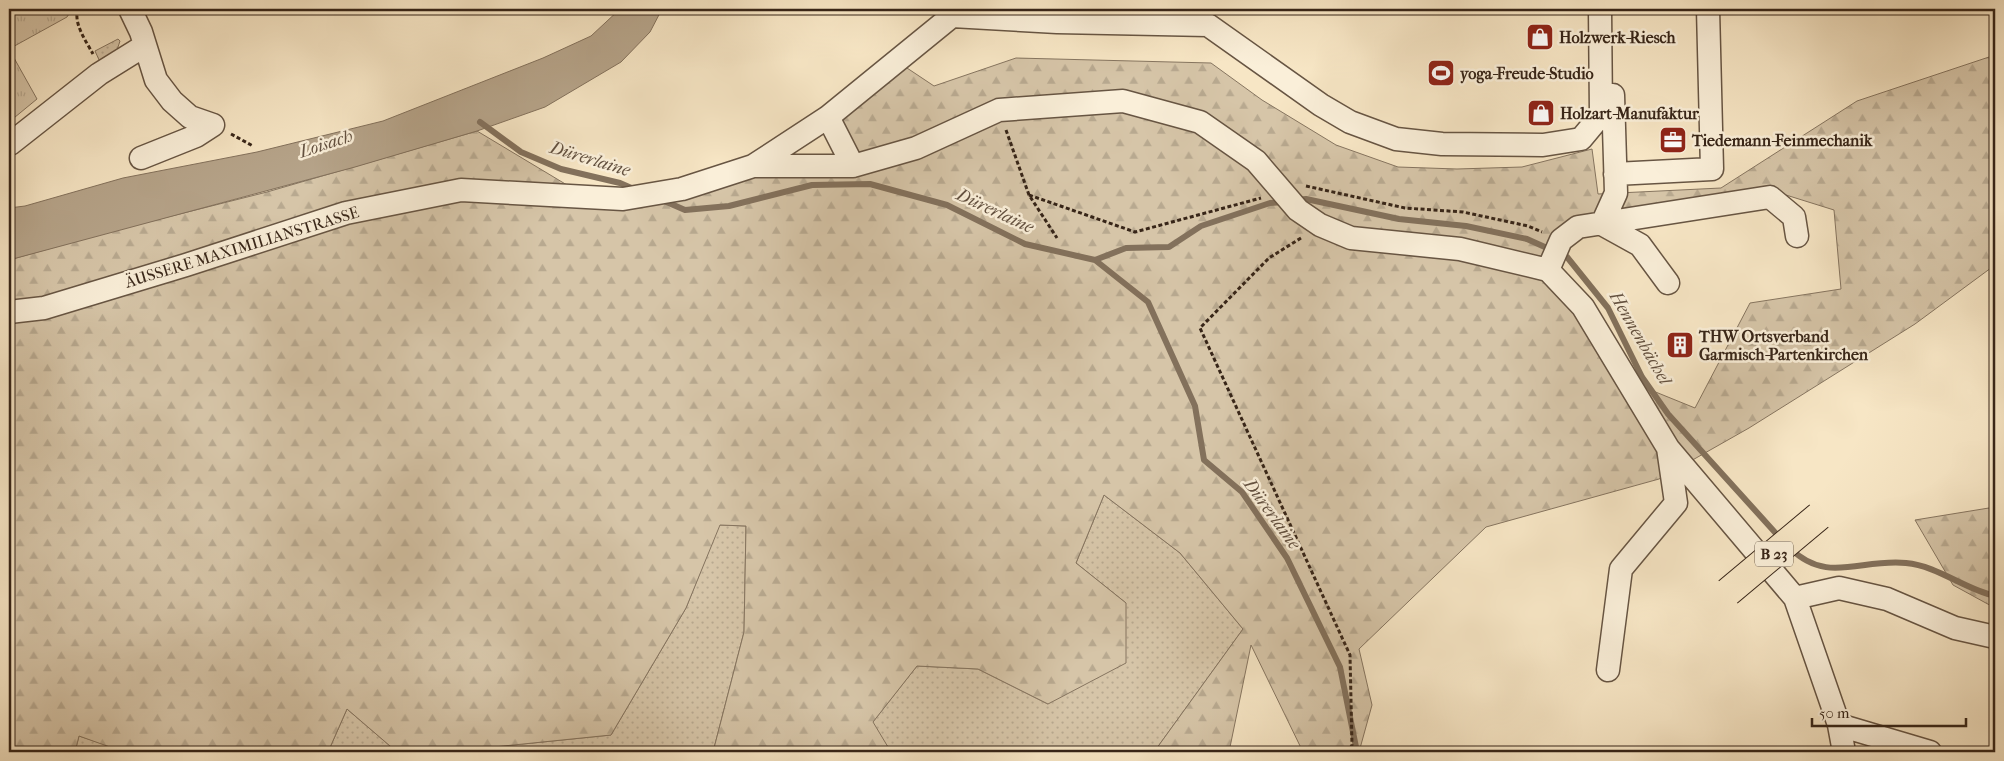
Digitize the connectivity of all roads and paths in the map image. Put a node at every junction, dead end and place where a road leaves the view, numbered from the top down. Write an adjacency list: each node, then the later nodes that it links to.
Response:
1 (14, 9): 9 (path)
2 (78, 9): 13 (path)
3 (130, 9): 12 (street)
4 (984, 9): 10 (street)
5 (1101, 9): 11 (street)
6 (1600, 9): 11 (street)
7 (1611, 9): 20 (street)
8 (1708, 9): 20 (street)
9 (9, 11)
10 (955, 12): 11 (street); 15 (street, ÄUSSERE MAXIMILIANSTRASSE)
11 (1057, 22)
12 (144, 46): 13 (street); 17 (street)
13 (102, 73): 16 (street)
14 (999, 110): 19 (street); 21 (street); 22 (path)
15 (828, 116): 18 (street, ÄUSSERE MAXIMILIANSTRASSE); 19 (street)
16 (10, 144)
17 (141, 158)
18 (753, 166): 19 (street); 30 (street, ÄUSSERE MAXIMILIANSTRASSE)
19 (853, 166)
20 (1615, 174): 23 (street)
21 (1291, 189): 22 (path); 24 (street); 27 (path)
22 (1028, 195): 26 (path)
23 (1602, 224): 25 (street); 27 (street); 29 (street)
24 (1320, 225): 28 (street); 38 (path)
25 (1798, 236)
26 (1057, 238)
27 (1561, 240): 28 (street)
28 (1549, 266): 31 (street)
29 (1668, 283)
30 (9, 312)
31 (1668, 448): 34 (street); 36 (street)
32 (1819, 516): 33 (main road, B 23, bridge)
33 (1728, 592)
34 (1795, 598): 35 (street); 37 (street)
35 (1995, 637)
36 (1608, 670)
37 (1839, 725): 39 (street); 40 (street)
38 (1348, 752)
39 (1844, 752)
40 (1930, 752)

